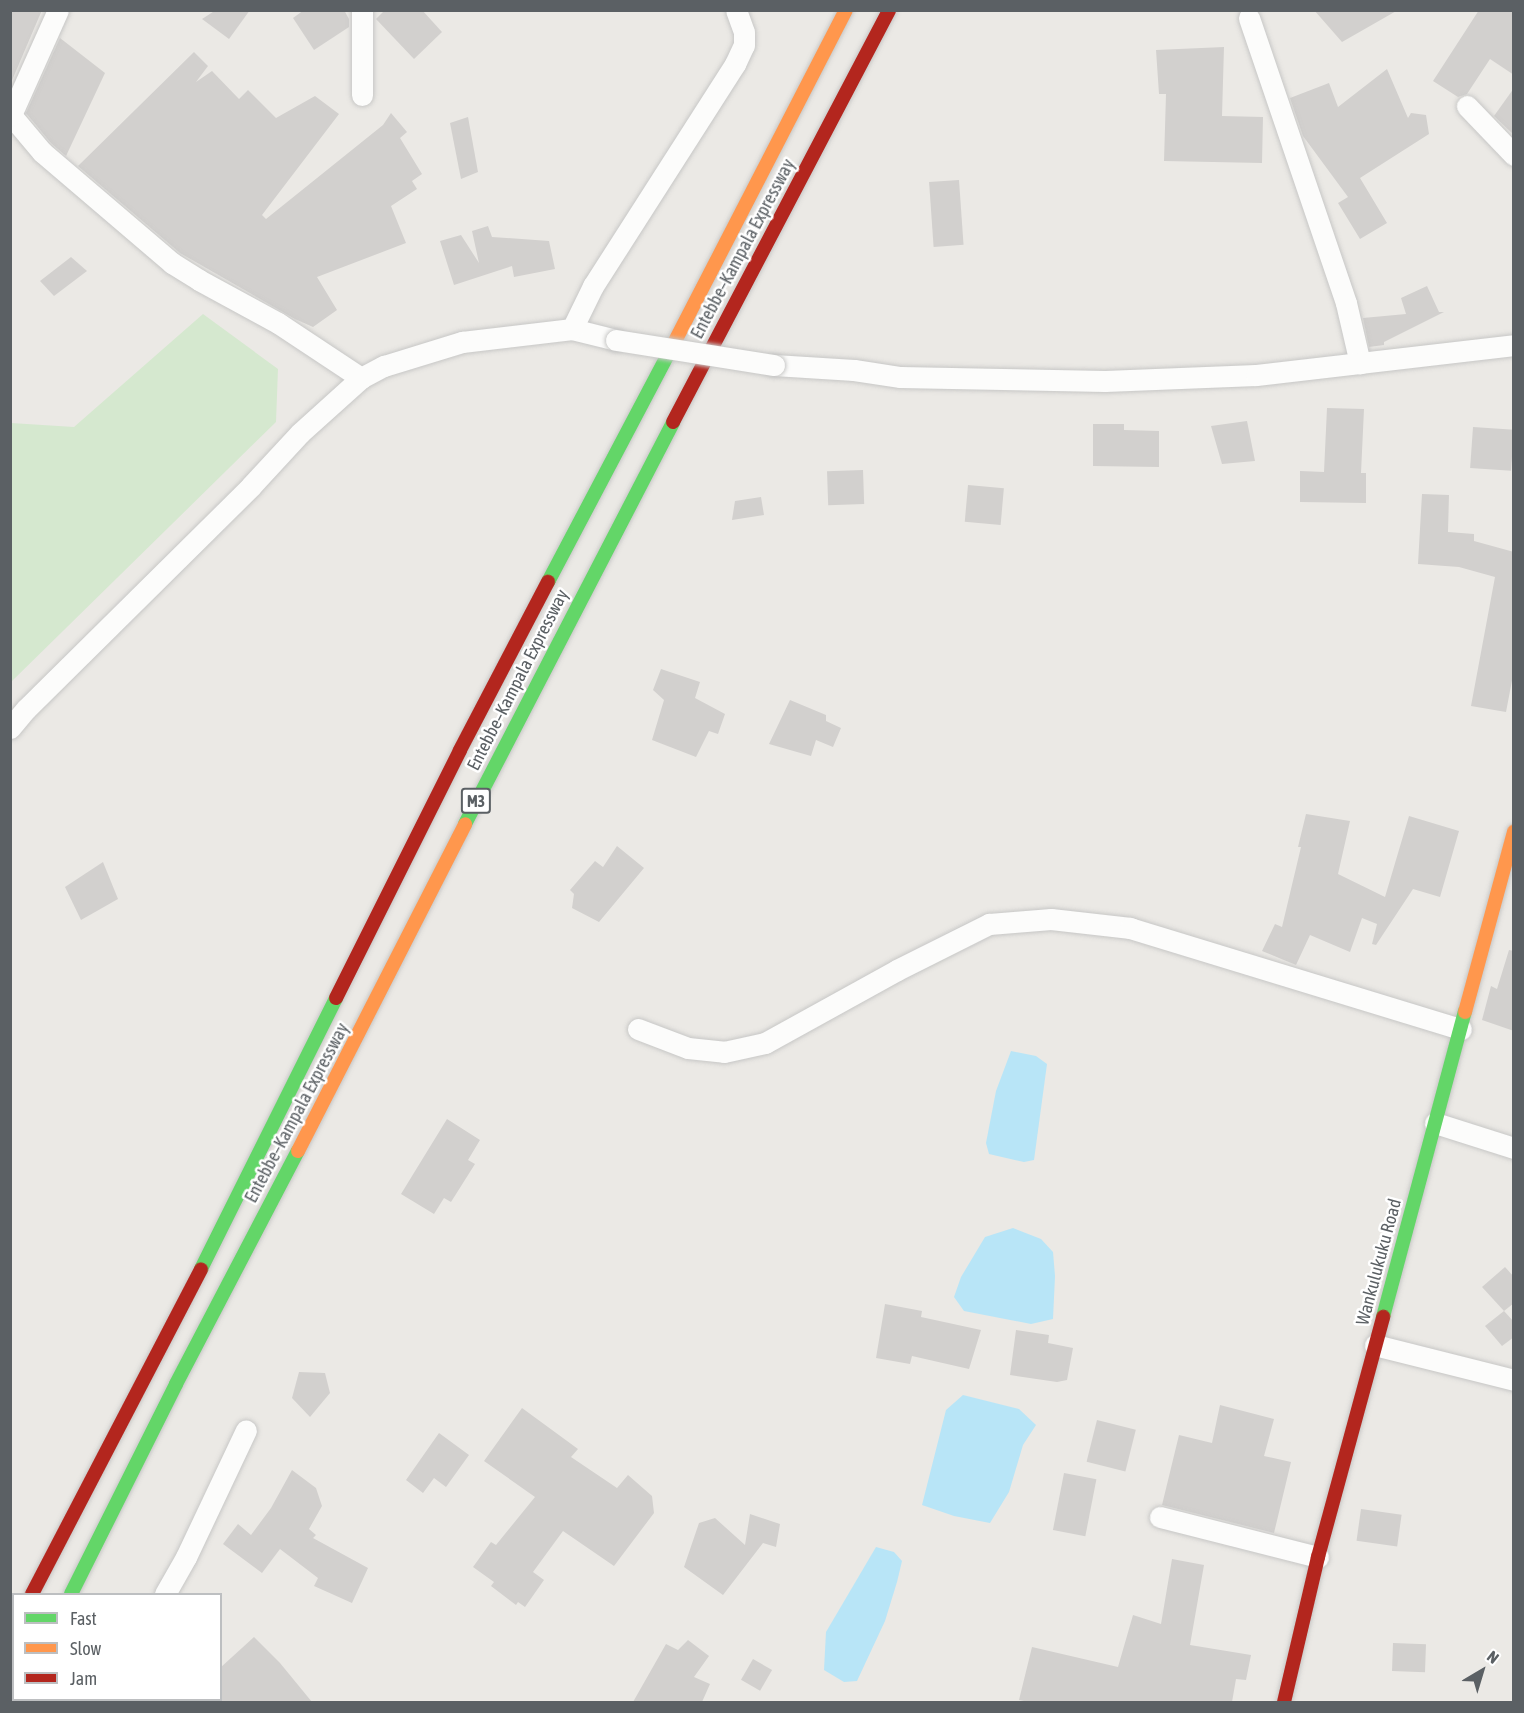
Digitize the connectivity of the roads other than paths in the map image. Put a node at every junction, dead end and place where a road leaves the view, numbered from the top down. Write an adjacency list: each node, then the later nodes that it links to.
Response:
1 (58, 10): 9 (street)
2 (362, 10): 7 (street)
3 (736, 10): 11 (street)
4 (846, 10): 26 (main road, Entebbe–Kampala Expressway / M3)
5 (889, 10): 27 (main road, Entebbe–Kampala Expressway / M3)
6 (1249, 18): 13 (street)
7 (362, 95)
8 (1467, 106): 10 (street)
9 (11, 114): 14 (street)
10 (1514, 155)
11 (572, 329): 13 (street, bridge); 14 (street)
12 (1514, 345): 13 (street)
13 (1360, 363)
14 (361, 378): 15 (street)
15 (10, 728)
16 (1514, 832): 18 (main road, Wankulukuku Road)
17 (638, 1029): 18 (street)
18 (1461, 1029): 19 (main road, Wankulukuku Road)
19 (1436, 1124): 20 (street); 21 (main road, Wankulukuku Road)
20 (1514, 1148)
21 (1375, 1345): 22 (street); 25 (main road, Wankulukuku Road)
22 (1514, 1380)
23 (246, 1430): 28 (street)
24 (1160, 1517): 25 (street)
25 (1318, 1557): 29 (main road, Wankulukuku Road)
26 (33, 1593)
27 (72, 1593)
28 (166, 1593)
29 (1284, 1702)

